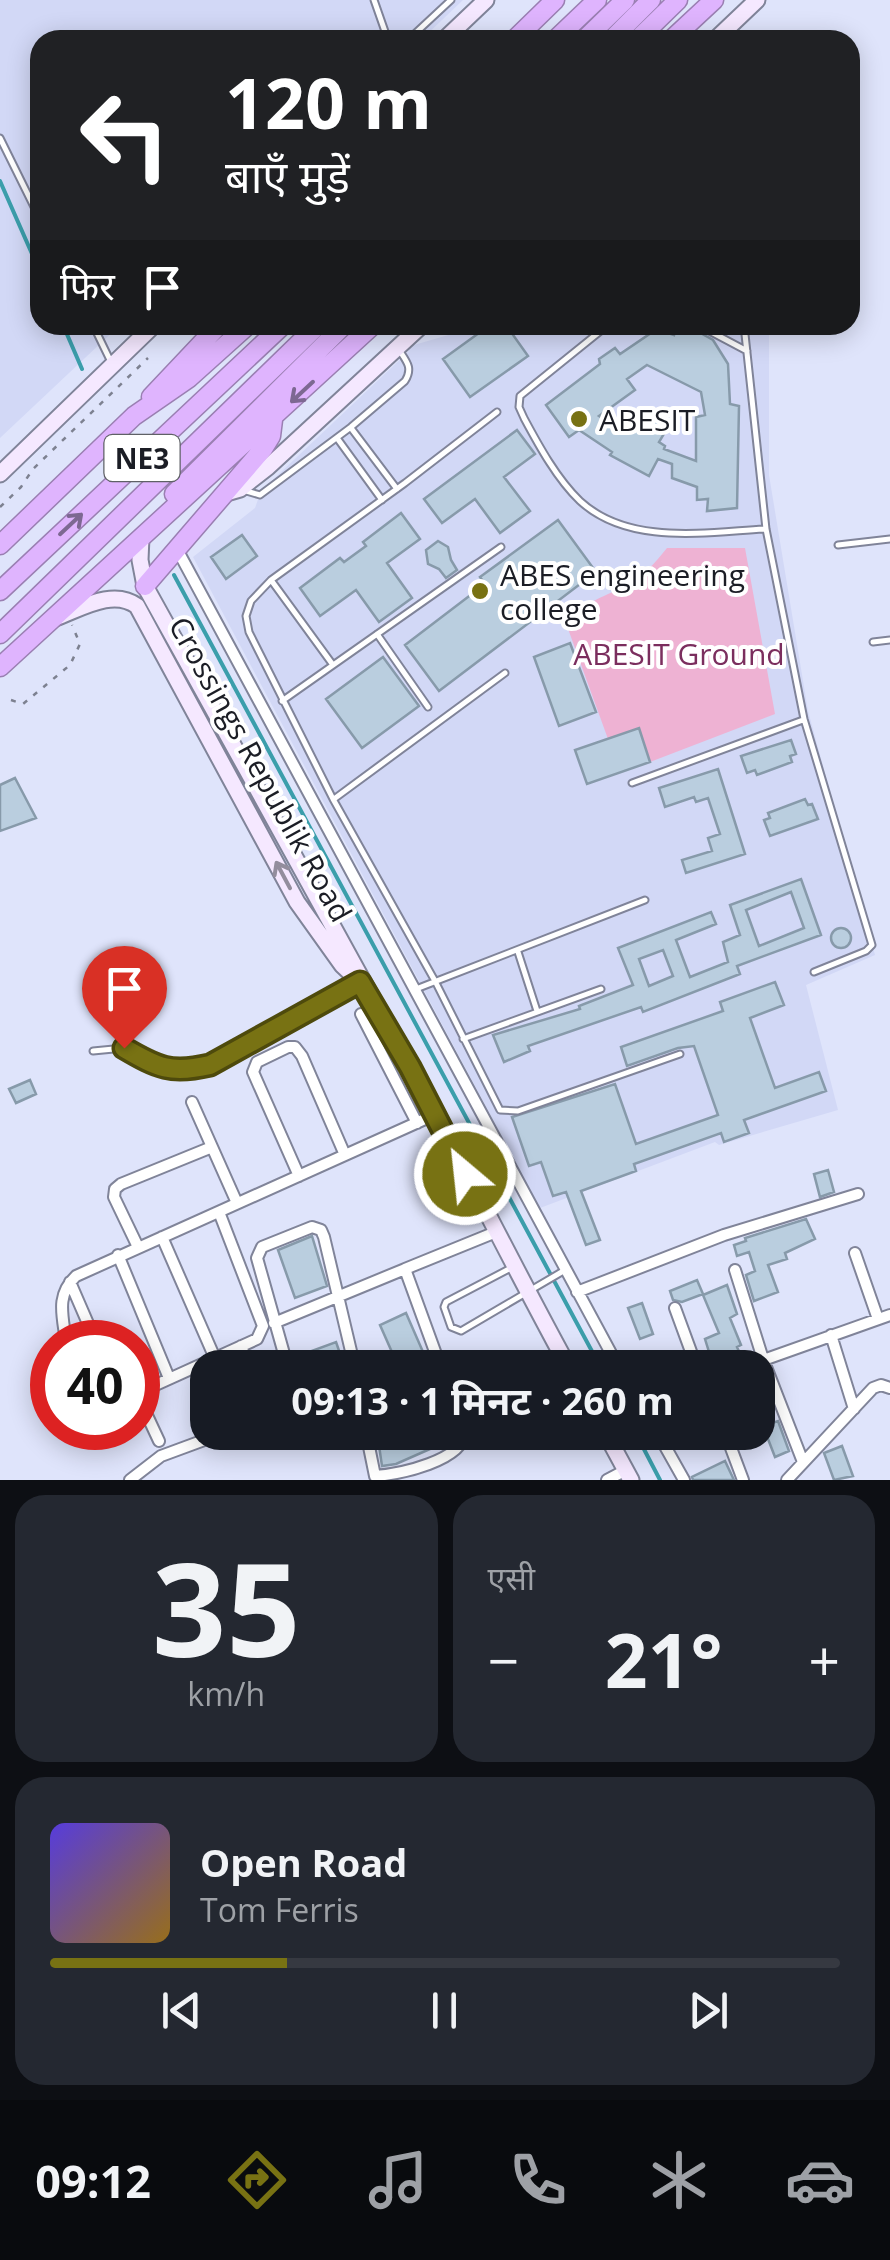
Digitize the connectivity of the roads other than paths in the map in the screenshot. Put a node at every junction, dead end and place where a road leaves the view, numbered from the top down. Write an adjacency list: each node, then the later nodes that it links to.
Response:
1 (374, 0): 11 (lane)
2 (450, 0): 12 (lane)
3 (486, 0): 13 (street)
4 (555, 0): 14 (highway)
5 (597, 0): 15 (highway)
6 (625, 0): 16 (highway)
7 (652, 0): 17 (highway)
8 (678, 0): 18 (highway)
9 (714, 0): 19 (highway)
10 (756, 0): 20 (street)
11 (384, 30)
12 (418, 30)
13 (454, 30)
14 (524, 30)
15 (566, 30)
16 (594, 30)
17 (621, 30)
18 (646, 30)
19 (682, 30)
20 (725, 30)
21 (0, 138): 22 (lane)
22 (30, 199)
23 (98, 335): 38 (lane)
24 (144, 335): 38 (street)
25 (209, 335): 41 (highway)
26 (237, 335): 41 (highway)
27 (259, 335): 39 (highway)
28 (272, 335): 39 (highway, NE3)
29 (307, 335): 60 (highway)
30 (334, 335): 50 (highway)
31 (362, 335): 42 (highway, one-way to 42)
32 (412, 335): 36 (street)
33 (596, 335): 49 (lane)
34 (717, 335): 37 (lane)
35 (745, 335): 37 (lane)
36 (398, 348): 43 (lane); 47 (street)
37 (747, 351): 49 (lane)
38 (112, 365): 45 (street)
39 (240, 365): 58 (highway, NE3, one-way to 39)
40 (496, 412): 46 (lane)
41 (134, 416): 52 (highway)
42 (273, 420): 47 (highway); 50 (highway)
43 (351, 427): 44 (lane); 46 (lane)
44 (337, 438): 47 (lane); 48 (lane)
45 (0, 474)
46 (397, 489): 48 (lane)
47 (233, 491): 55 (highway)
48 (382, 500): 56 (lane)
49 (766, 529): 69 (lane)
50 (141, 537): 57 (street, Crossings Republik Road); 59 (highway)
51 (890, 539): 53 (lane)
52 (0, 544)
53 (838, 545)
54 (500, 546): 61 (lane)
55 (178, 551): 57 (highway); 78 (street)
56 (271, 580): 64 (lane); 67 (lane)
57 (145, 586): 76 (street, Crossings Republik Road)
58 (0, 591)
59 (58, 617): 65 (highway); 76 (street, Crossings Republik Road, one-way to 59)
60 (0, 634)
61 (377, 634): 64 (lane); 68 (lane)
62 (890, 640): 63 (lane)
63 (873, 642)
64 (333, 665): 67 (lane)
65 (0, 667)
66 (505, 673): 71 (lane)
67 (282, 701): 71 (lane)
68 (428, 707)
69 (804, 720): 70 (lane); 74 (lane)
70 (632, 782)
71 (334, 799): 75 (lane)
72 (645, 900): 73 (lane)
73 (517, 951): 75 (lane); 79 (lane)
74 (814, 972)
75 (435, 981): 78 (lane); 81 (lane)
76 (360, 982): 82 (lane); 85 (street, Crossings Republik Road)
77 (602, 988): 79 (lane)
78 (416, 989): 101 (street)
79 (537, 1011): 81 (lane)
80 (361, 1014): 86 (street)
81 (464, 1039): 83 (lane)
82 (92, 1051)
83 (680, 1054)
84 (192, 1102): 87 (street)
85 (434, 1115): 86 (street); 93 (street, Crossings Republik Road)
86 (418, 1122): 88 (street)
87 (212, 1147): 91 (street); 95 (street)
88 (346, 1156): 89 (street); 89 (street)
89 (299, 1176): 91 (street)
90 (858, 1194): 104 (street)
91 (237, 1203): 92 (street)
92 (218, 1212): 94 (street); 112 (street)
93 (496, 1232): 98 (street, Crossings Republik Road); 99 (street)
94 (162, 1237): 95 (street); 113 (street)
95 (138, 1246): 97 (street)
96 (855, 1252): 107 (street)
97 (118, 1256): 102 (street); 125 (street)
98 (514, 1267): 103 (street, Crossings Republik Road); 103 (lane)
99 (405, 1269): 105 (street); 118 (street)
100 (735, 1270): 122 (street)
101 (560, 1273): 103 (lane); 104 (street)
102 (70, 1282): 108 (street); 109 (street)
103 (534, 1289): 119 (street, Crossings Republik Road)
104 (577, 1292): 120 (street)
105 (341, 1297): 110 (street); 110 (street); 117 (street)
106 (675, 1308): 121 (street)
107 (884, 1317): 111 (street)
108 (63, 1320)
109 (86, 1320)
110 (274, 1323): 116 (street)
111 (831, 1335): 123 (street); 129 (street)
112 (241, 1346): 114 (street); 115 (street)
113 (211, 1350)
114 (230, 1350)
115 (242, 1350)
116 (282, 1350)
117 (351, 1350)
118 (434, 1350)
119 (561, 1350)
120 (609, 1350)
121 (690, 1350)
122 (761, 1350)
123 (775, 1354)
124 (190, 1368): 125 (street)
125 (169, 1378): 126 (street)
126 (160, 1383)
127 (775, 1387): 136 (street)
128 (890, 1388): 129 (street)
129 (854, 1409): 136 (street)
130 (190, 1445): 138 (street)
131 (370, 1450): 132 (street)
132 (457, 1450)
133 (615, 1450): 137 (street)
134 (666, 1450): 140 (street)
135 (732, 1450): 141 (street)
136 (803, 1462): 142 (street)
137 (628, 1475): 139 (street)
138 (134, 1479)
139 (607, 1480)
140 (684, 1480)
141 (743, 1480)
142 (787, 1480)

